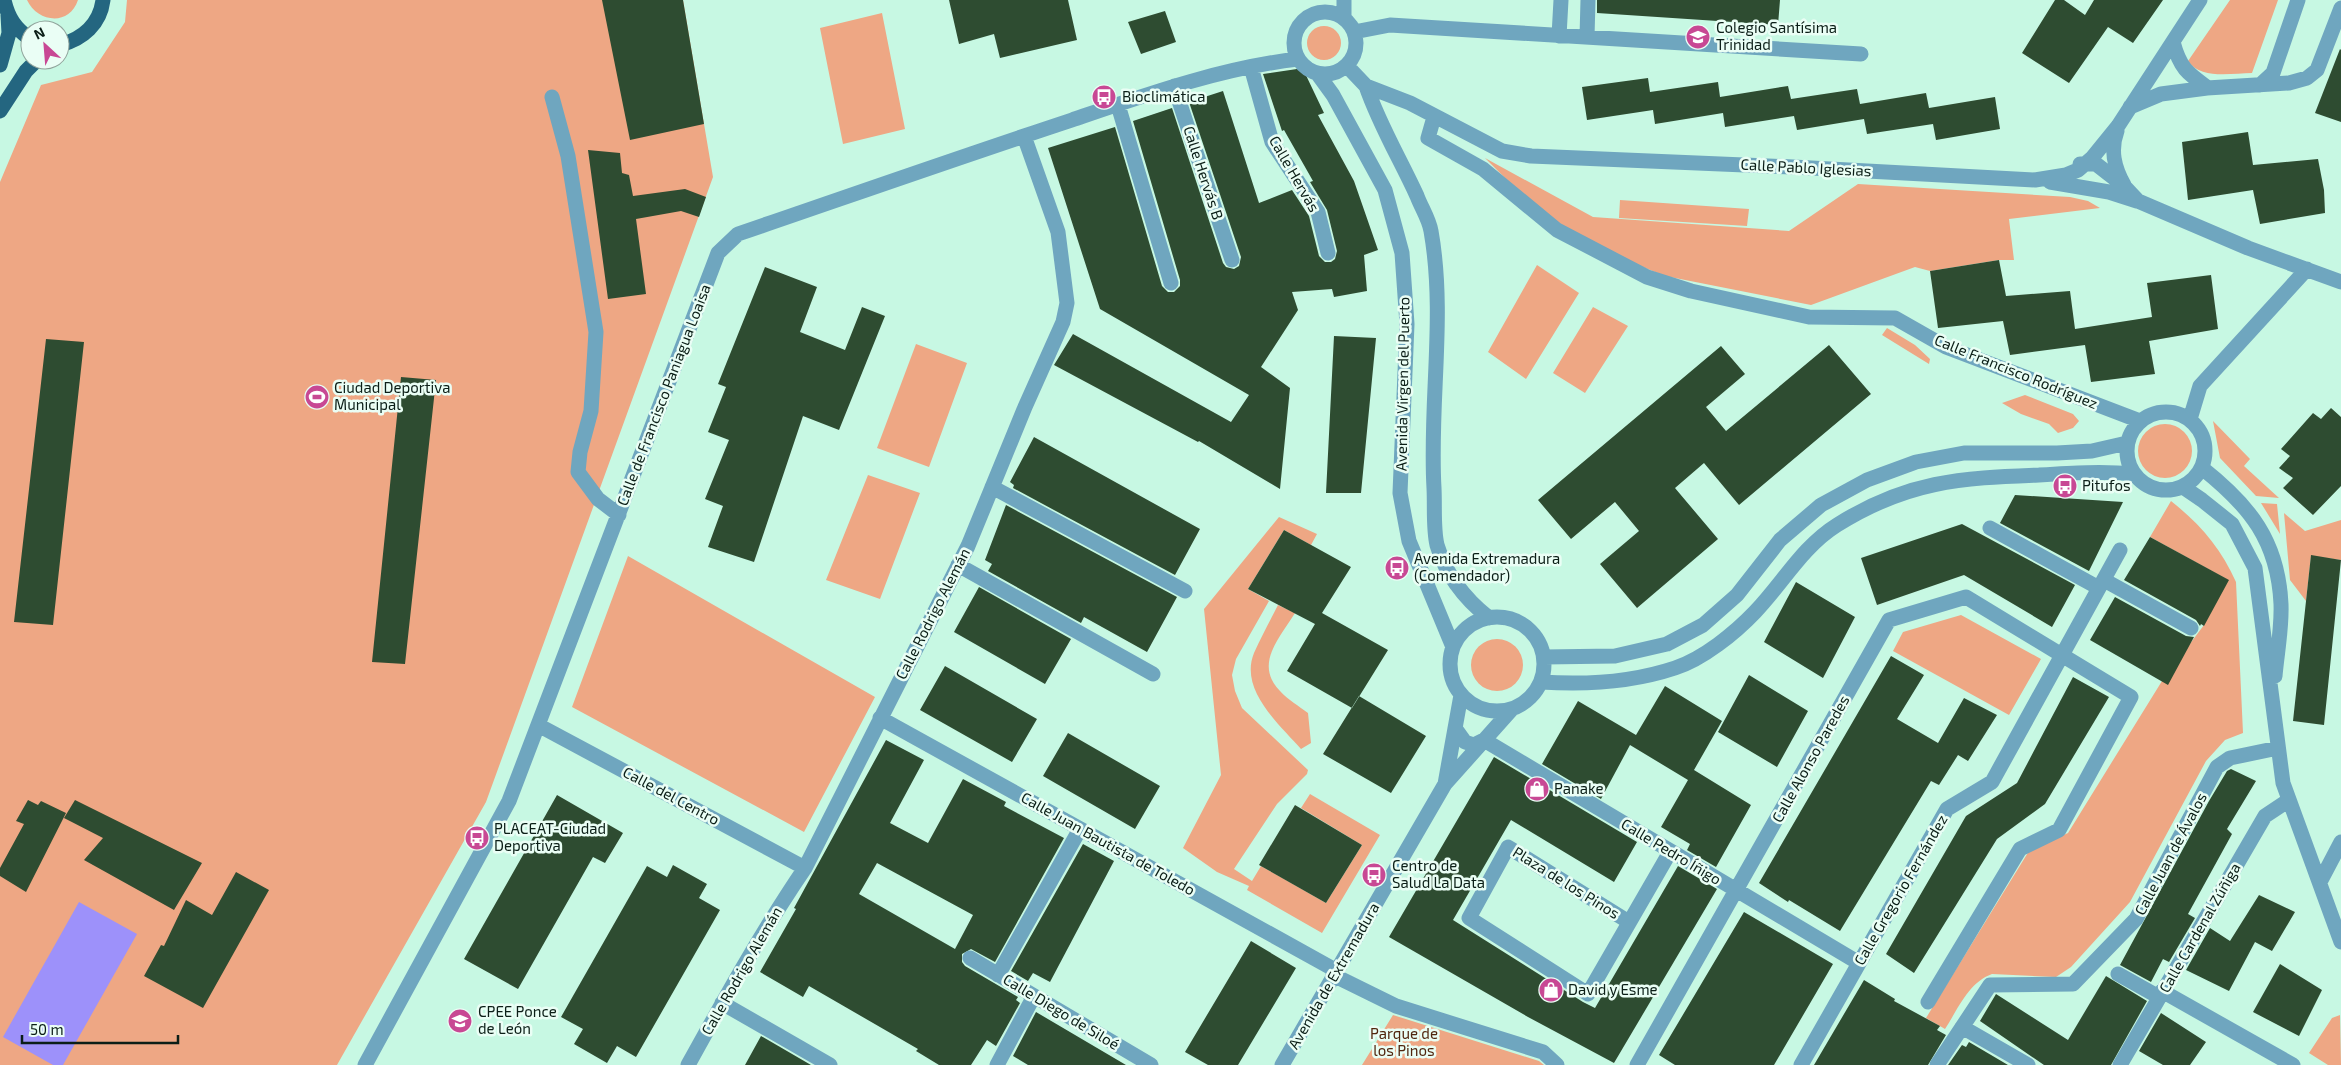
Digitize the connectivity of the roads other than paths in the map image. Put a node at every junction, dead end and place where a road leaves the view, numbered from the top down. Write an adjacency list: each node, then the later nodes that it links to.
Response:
1 (4, 0): 10 (main road)
2 (103, 0): 18 (main road)
3 (1313, 0): 11 (street)
4 (1344, 0): 12 (street)
5 (1561, 0): 15 (street)
6 (1588, 0): 16 (street)
7 (2200, 0): 19 (street, Calle Pablo Iglesias)
8 (2298, 0): 28 (street)
9 (2341, 8): 28 (street)
10 (8, 15): 13 (main road); 22 (main road)
11 (1308, 17): 12 (street); 17 (street)
12 (1344, 18): 14 (street)
13 (20, 31)
14 (1354, 32): 15 (street); 24 (street)
15 (1559, 36): 16 (street)
16 (1587, 37): 20 (street)
17 (1295, 38): 21 (street); 23 (street, Calle de Francisco Paniagua Loaisa)
18 (70, 42)
19 (2173, 42): 25 (street, Calle Pablo Iglesias); 31 (street)
20 (1861, 54)
21 (1298, 59): 23 (street, Calle de Francisco Paniagua Loaisa); 27 (street)
22 (0, 64)
23 (1259, 65): 29 (street, Calle de Francisco Paniagua Loaisa); 45 (street, Calle Hervás)
24 (1347, 66): 27 (street); 30 (street, Calle Pablo Iglesias)
25 (2156, 69): 31 (street); 32 (street); 35 (street, Calle Pablo Iglesias)
26 (27, 70): 36 (main road)
27 (1317, 73): 67 (street, Avenida Virgen del Puerto)
28 (2260, 85): 31 (street)
29 (1174, 86): 34 (street, Calle de Francisco Paniagua Loaisa); 46 (street, Calle Hervás B)
30 (1366, 86): 37 (street, Calle Pablo Iglesias); 65 (street, Avenida Virgen del Puerto)
31 (2208, 88): 32 (street)
32 (2180, 92): 35 (street)
33 (552, 97): 59 (street)
34 (1118, 105): 39 (street, Calle de Francisco Paniagua Loaisa); 49 (street)
35 (2131, 106): 38 (street, Calle Pablo Iglesias); 40 (street)
36 (0, 111)
37 (1434, 117): 41 (street, Calle Pablo Iglesias); 53 (street, Calle Francisco Rodríguez)
38 (2118, 126): 40 (street, Calle Pablo Iglesias); 44 (street)
39 (1024, 136): 57 (street, Calle Rodrigo Alemán); 59 (street, Calle de Francisco Paniagua Loaisa)
40 (2090, 156): 41 (street); 42 (street, Calle Pablo Iglesias); 43 (street); 44 (street)
41 (2016, 179): 42 (street, Calle Pablo Iglesias)
42 (2035, 180): 43 (street)
43 (2103, 191): 44 (street)
44 (2138, 201): 47 (street)
45 (1328, 253)
46 (1232, 260)
47 (2308, 269): 48 (street); 50 (street)
48 (2341, 282)
49 (1171, 283)
50 (2200, 386): 51 (street); 52 (street)
51 (2172, 412): 52 (street); 53 (street)
52 (2190, 419): 55 (street)
53 (2140, 421): 54 (street)
54 (2127, 443): 56 (street); 69 (street)
55 (2202, 468): 58 (street); 73 (street)
56 (2134, 474): 58 (street); 71 (street)
57 (992, 487): 62 (street, Calle Rodrigo Alemán); 64 (street)
58 (2183, 487): 73 (street)
59 (619, 514): 76 (street, Calle de Francisco Paniagua Loaisa)
60 (1990, 528): 63 (street)
61 (2120, 550): 63 (street, Calle Gregorio Fernández)
62 (958, 565): 70 (street); 75 (street, Calle Rodrigo Alemán)
63 (2101, 584): 66 (street); 68 (street, Calle Gregorio Fernández)
64 (1185, 591)
65 (1489, 618): 67 (street); 69 (street)
66 (2191, 628)
67 (1453, 647): 72 (street)
68 (2062, 654): 87 (street, Calle Alonso Paredes); 91 (street, Calle Gregorio Fernández); 97 (street, Calle Alonso Paredes)
69 (1544, 657): 71 (street)
70 (1153, 674)
71 (1541, 682): 74 (street)
72 (1460, 695): 74 (street); 77 (street)
73 (2273, 708): 79 (street)
74 (1512, 709): 78 (street)
75 (880, 718): 82 (street, Calle Juan Bautista de Toledo); 85 (street, Calle Rodrigo Alemán)
76 (538, 725): 85 (street, Calle del Centro); 100 (street, Calle de Francisco Paniagua Loaisa)
77 (1455, 728): 78 (street); 80 (street)
78 (1484, 740): 80 (street); 84 (street, Calle Pedro Íñigo)
79 (2278, 748): 81 (street); 99 (street, Calle Juan de Ávalos)
80 (1445, 784): 92 (street, Avenida de Extremadura)
81 (2289, 800): 86 (street); 95 (street, Calle Cardenal Zúñiga)
82 (1080, 829): 92 (street, Calle Juan Bautista de Toledo); 94 (street)
83 (2341, 842): 86 (street)
84 (1670, 852): 87 (street, Calle Pedro Íñigo); 88 (street, Plaza de los Pinos)
85 (805, 868): 98 (street, Calle Rodrigo Alemán)
86 (2320, 882): 89 (street)
87 (1737, 891): 91 (street, Calle Pedro Íñigo); 107 (street, Calle Alonso Paredes)
88 (1629, 922): 88 (street, Plaza de los Pinos)
89 (2341, 942)
90 (970, 958): 94 (street, Calle Diego de Siloé)
91 (1859, 963): 108 (street, Calle Gregorio Fernández)
92 (1335, 973): 105 (street, Avenida de Extremadura); 106 (street, Calle Juan Bautista de Toledo)
93 (2118, 974): 95 (street)
94 (998, 975): 96 (street, Calle Diego de Siloé)
95 (2161, 994): 111 (street, Calle Cardenal Zúñiga); 112 (street)
96 (1034, 996): 103 (street); 104 (street, Calle Diego de Siloé)
97 (1928, 1002)
98 (722, 1003): 101 (street, Calle Rodrigo Alemán); 102 (street)
99 (1962, 1027): 109 (street, Calle Juan de Ávalos); 110 (street)
100 (365, 1065)
101 (688, 1065)
102 (830, 1065)
103 (997, 1065)
104 (1151, 1065)
105 (1282, 1065)
106 (1557, 1065)
107 (1637, 1065)
108 (1801, 1065)
109 (1937, 1065)
110 (2028, 1065)
111 (2120, 1065)
112 (2293, 1065)

